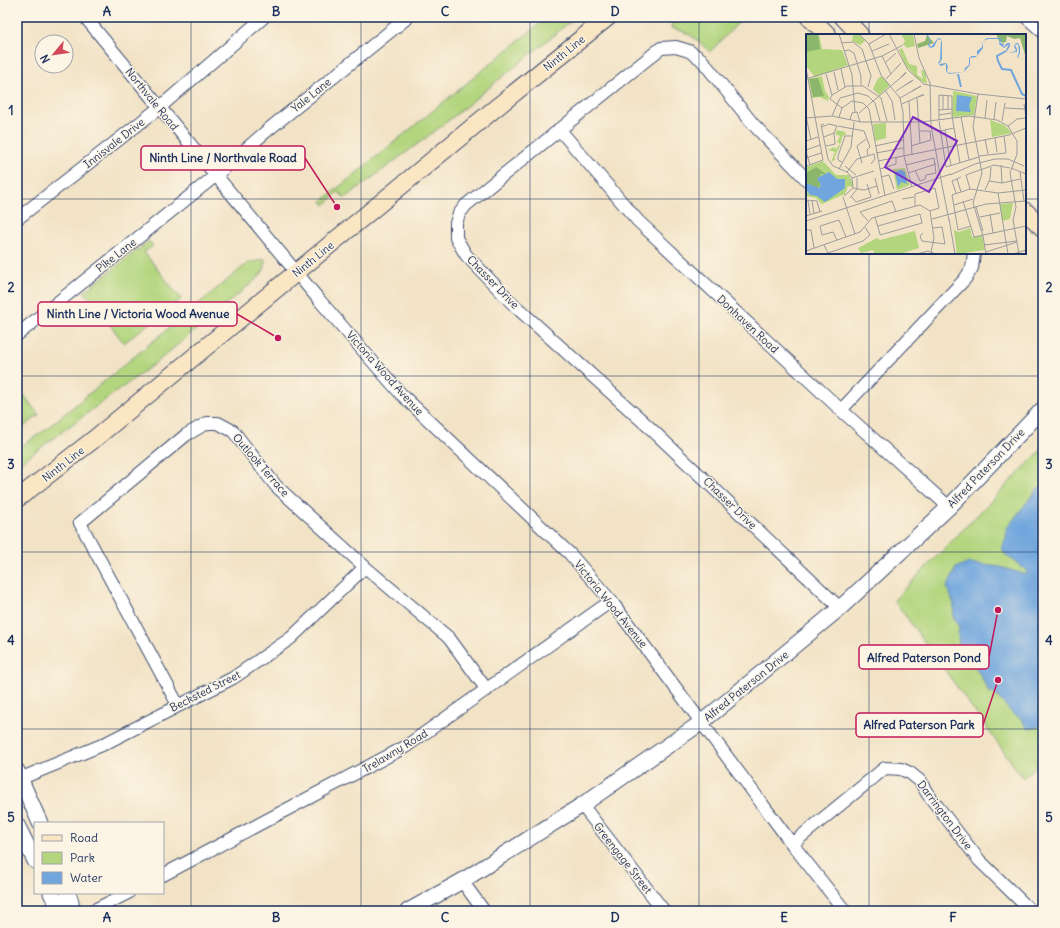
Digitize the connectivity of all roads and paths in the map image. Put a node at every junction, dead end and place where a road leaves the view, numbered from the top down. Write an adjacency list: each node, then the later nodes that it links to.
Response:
1 (85, 17): 11 (street, Northvale Road)
2 (264, 17): 11 (street, Innisvale Drive)
3 (408, 17): 13 (street, Yale Lane)
4 (608, 17): 19 (main road, Ninth Line)
5 (809, 17): 9 (main road)
6 (843, 17): 10 (main road)
7 (1026, 17): 8 (street)
8 (1043, 32)
9 (827, 34)
10 (859, 34)
11 (159, 108): 13 (street, Northvale Road); 16 (street, Innisvale Drive)
12 (559, 129): 14 (street, Chasser Drive); 22 (street, Donhaven Road); 27 (street, Chasser Drive)
13 (215, 176): 19 (street, Northvale Road); 20 (street, Pike Lane)
14 (806, 179)
15 (1026, 211): 17 (main road)
16 (17, 219)
17 (1043, 228)
18 (974, 254): 22 (street)
19 (297, 272): 23 (main road, Ninth Line); 26 (street, Victoria Wood Avenue)
20 (17, 335)
21 (1043, 409): 24 (street, Alfred Paterson Drive)
22 (841, 410): 24 (street, Donhaven Road)
23 (17, 499)
24 (949, 507): 27 (street, Alfred Paterson Drive)
25 (365, 567): 28 (street, Outlook Terrace); 29 (street, Becksted Street); 29 (street, Outlook Terrace)
26 (611, 601): 28 (street, Trelawny Road); 30 (street, Victoria Wood Avenue)
27 (840, 608): 30 (street, Alfred Paterson Drive)
28 (487, 690): 37 (street, Trelawny Road)
29 (178, 704): 31 (street, Becksted Street)
30 (702, 722): 32 (street, Alfred Paterson Drive); 35 (street, Victoria Wood Avenue)
31 (18, 777): 33 (street)
32 (582, 805): 38 (street, Alfred Paterson Drive); 47 (street, Greengage Street)
33 (40, 822)
34 (17, 825): 36 (street)
35 (792, 844): 48 (street, Victoria Wood Avenue); 49 (street, Darrington Drive)
36 (34, 859)
37 (164, 874)
38 (462, 881): 45 (street, Alfred Paterson Drive); 46 (street)
39 (52, 894): 42 (street)
40 (68, 894): 43 (street)
41 (126, 894): 44 (street)
42 (61, 911)
43 (72, 911)
44 (92, 911)
45 (408, 911)
46 (484, 911)
47 (664, 911)
48 (845, 911)
49 (1032, 911)

